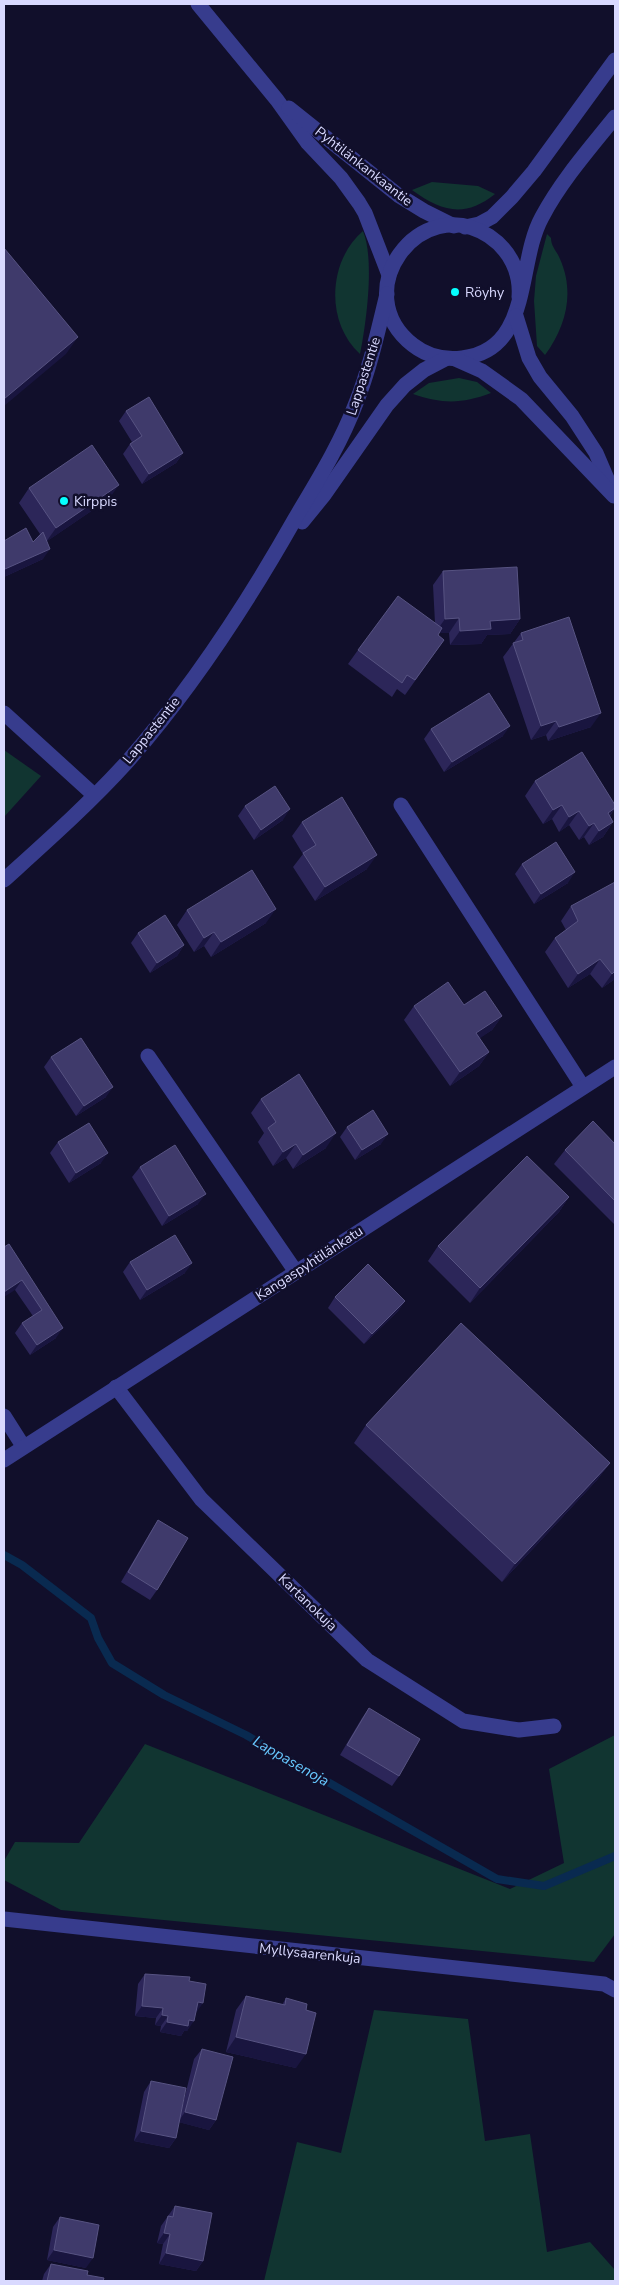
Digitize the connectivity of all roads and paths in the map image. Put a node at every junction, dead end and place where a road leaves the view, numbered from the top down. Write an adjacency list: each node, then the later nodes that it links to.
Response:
1 (198, 4): 3 (street, Pyhtilänkankaantie)
2 (615, 60): 5 (street)
3 (277, 100): 5 (street, Pyhtilänkankaantie); 6 (street, Pyhtilänkankaantie)
4 (615, 116): 8 (street)
5 (460, 226): 6 (street); 8 (street)
6 (389, 276): 7 (street)
7 (386, 294): 10 (street); 12 (street, Lappastentie)
8 (520, 298): 9 (street)
9 (516, 316): 10 (street); 11 (street)
10 (450, 359): 11 (street); 12 (street, Lappastentie)
11 (615, 497)
12 (273, 558): 14 (street, Lappastentie)
13 (4, 713): 14 (street)
14 (94, 795): 16 (street, Lappastentie)
15 (401, 805): 19 (street)
16 (4, 880)
17 (148, 1056): 20 (street)
18 (615, 1067): 19 (street, Kangaspyhtilänkatu)
19 (583, 1088): 20 (street, Kangaspyhtilänkatu)
20 (296, 1272): 21 (street, Kangaspyhtilänkatu)
21 (116, 1387): 23 (street, Kangaspyhtilänkatu); 25 (street, Kartanokuja)
22 (4, 1416): 23 (street)
23 (23, 1446): 24 (street, Kangaspyhtilänkatu)
24 (4, 1460)
25 (554, 1726)
26 (4, 1920): 27 (street, Myllysaarenkuja)
27 (615, 1990)

